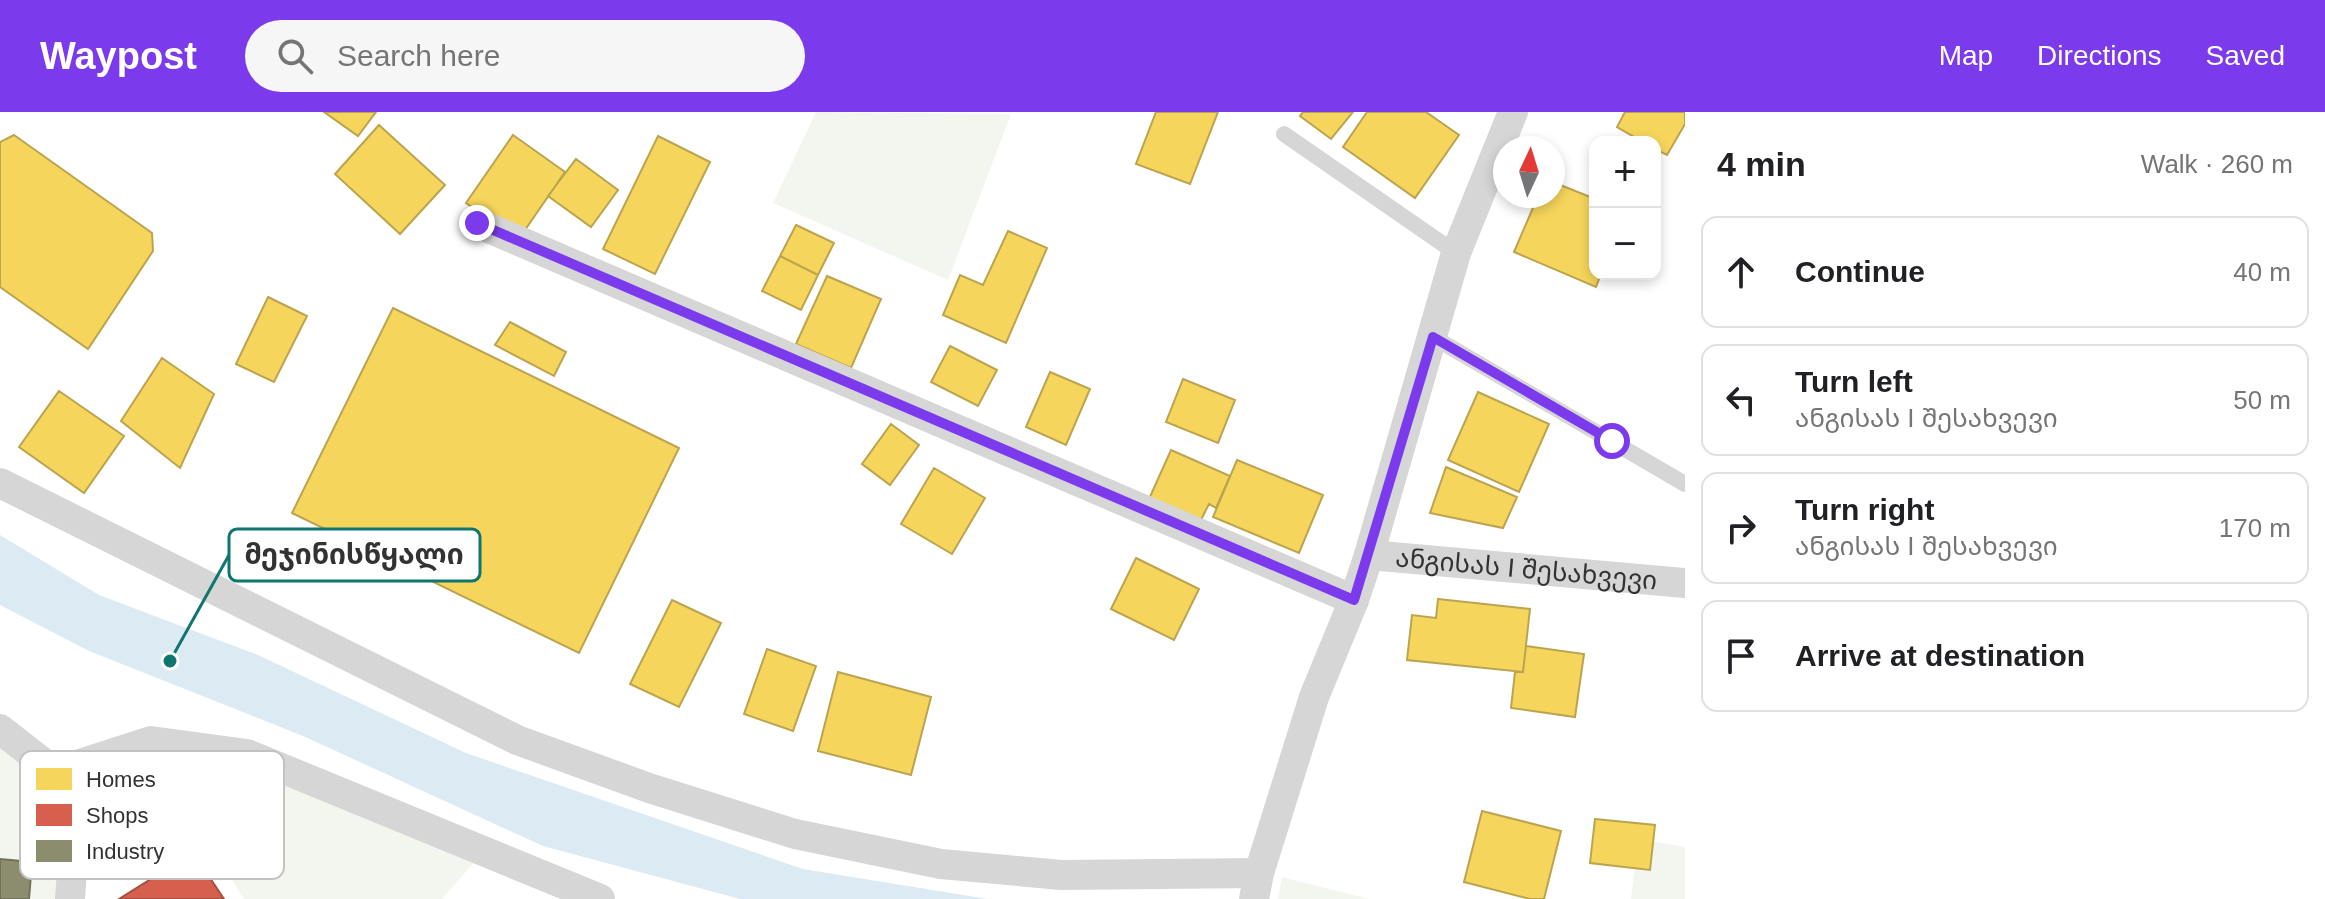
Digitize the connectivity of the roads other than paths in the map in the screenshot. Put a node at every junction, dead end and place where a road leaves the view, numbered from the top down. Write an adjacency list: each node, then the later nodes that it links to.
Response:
1 (1513, 112): 4 (street, ანგისას I შესახვევი)
2 (1284, 134): 4 (lane)
3 (477, 223): 10 (street)
4 (1456, 253): 5 (street, ანგისას I შესახვევი)
5 (1433, 337): 7 (lane); 8 (street, ანგისას I შესახვევი)
6 (0, 483): 17 (street)
7 (1685, 484)
8 (1369, 555): 9 (street, ანგისას I შესახვევი); 10 (street, ანგისას I შესახვევი)
9 (1685, 583)
10 (1354, 600): 17 (street, ანგისას I შესახვევი)
11 (0, 729): 12 (street)
12 (28, 751)
13 (120, 751): 14 (street)
14 (225, 751)
15 (284, 769): 19 (street)
16 (71, 879): 18 (street)
17 (1257, 886)
18 (70, 899)
19 (600, 899)

